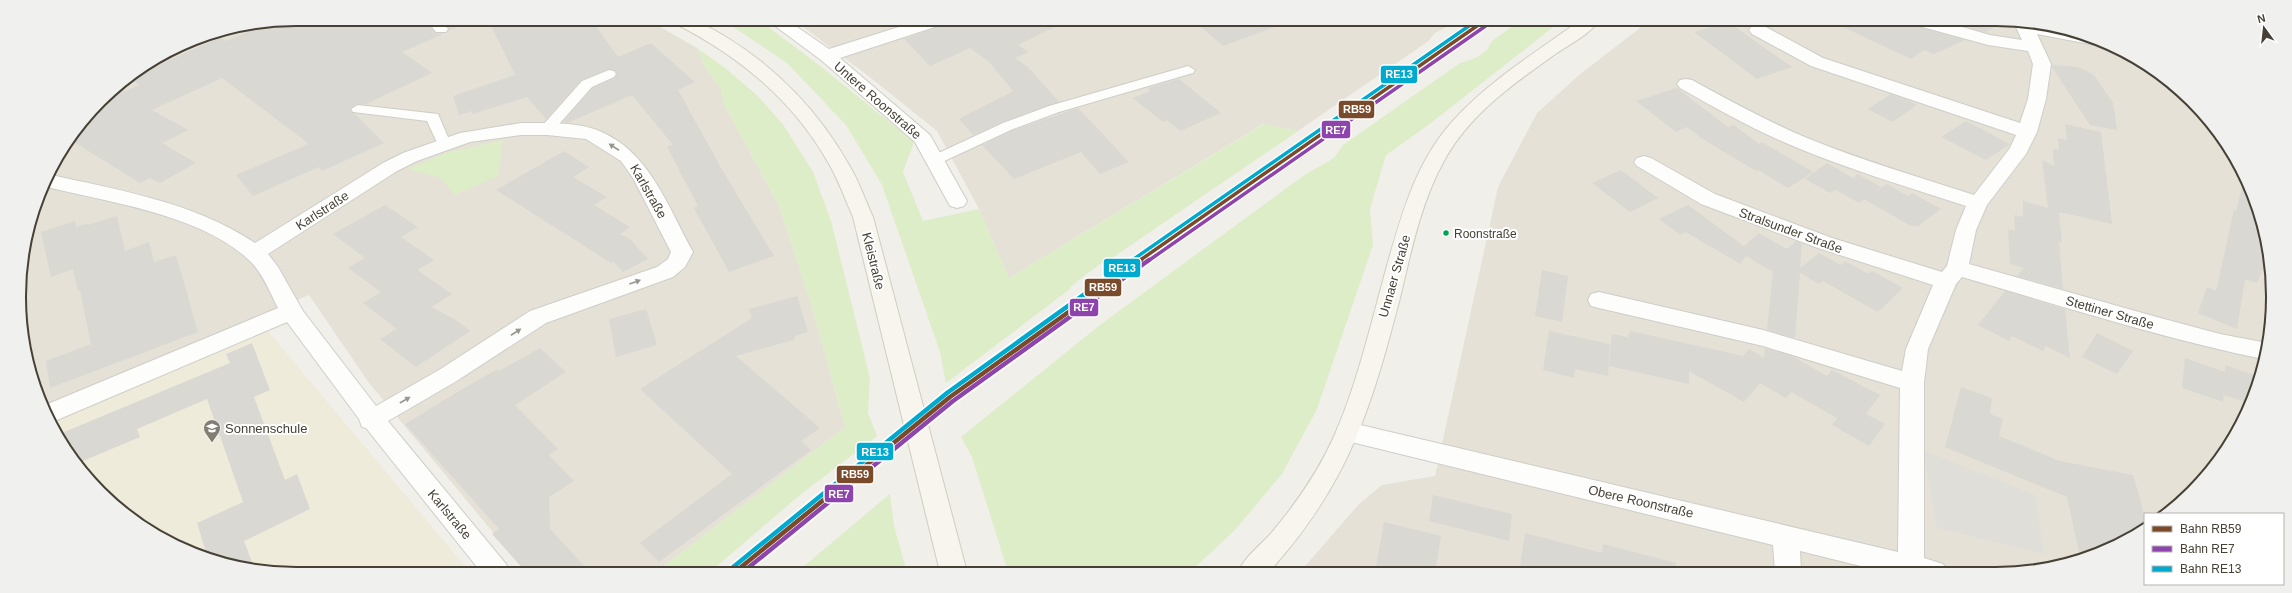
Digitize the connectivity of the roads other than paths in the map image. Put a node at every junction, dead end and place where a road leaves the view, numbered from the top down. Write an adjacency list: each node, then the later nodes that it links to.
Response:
1 (694, 26): 33 (main road, Kleistraße)
2 (784, 26): 9 (street, Untere Roonstraße)
3 (919, 26): 9 (street)
4 (1583, 26): 30 (main road, Unnaer Straße)
5 (1939, 26): 8 (street)
6 (2024, 28): 8 (street)
7 (1758, 30): 15 (street)
8 (2036, 47): 15 (street)
9 (826, 56): 17 (street, Untere Roonstraße)
10 (1188, 70): 17 (lane)
11 (609, 74): 14 (lane)
12 (1686, 84): 21 (street)
13 (358, 109): 16 (lane)
14 (547, 129): 16 (street, Karlstraße); 29 (street, Karlstraße, one-way to 14)
15 (2027, 132): 21 (street)
16 (444, 144): 22 (street, Karlstraße)
17 (935, 160): 20 (street, Untere Roonstraße)
18 (1644, 162): 23 (street, Stralsunder Straße)
19 (52, 182): 22 (street, Karlstraße)
20 (957, 201)
21 (1978, 203): 23 (street)
22 (255, 254): 25 (street, Karlstraße)
23 (1952, 274): 26 (street, Stettiner Straße); 27 (street)
24 (1599, 300): 27 (street)
25 (292, 311): 28 (street); 29 (street, Karlstraße)
26 (2261, 350)
27 (1912, 383): 37 (street)
28 (52, 412)
29 (371, 420): 32 (street, Karlstraße)
30 (1348, 432): 31 (street, Obere Roonstraße); 34 (main road, Unnaer Straße)
31 (1786, 535): 35 (street); 36 (street, Obere Roonstraße)
32 (493, 567)
33 (953, 567)
34 (1255, 567)
35 (1788, 567)
36 (1915, 567)
37 (1923, 567)

